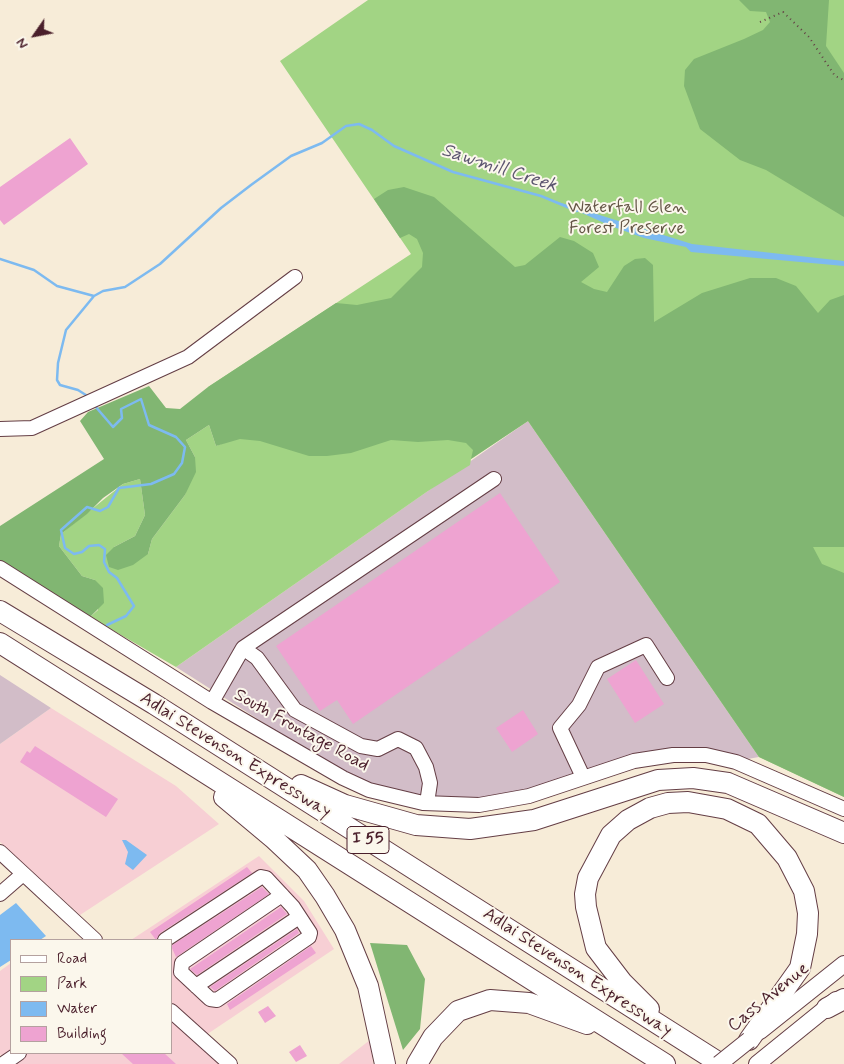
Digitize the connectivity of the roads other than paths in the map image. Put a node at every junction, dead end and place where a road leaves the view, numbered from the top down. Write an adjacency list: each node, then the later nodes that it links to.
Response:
1 (295, 277): 2 (street)
2 (0, 429)
3 (494, 479): 7 (street)
4 (0, 568): 9 (street, South Frontage Road)
5 (0, 611): 10 (highway, Adlai Stevenson Expressway / I 55)
6 (0, 643): 11 (highway, Adlai Stevenson Expressway / I 55)
7 (243, 648): 9 (street); 13 (street)
8 (667, 678): 12 (street)
9 (212, 702): 13 (street, South Frontage Road)
10 (154, 704): 15 (highway); 28 (highway, Adlai Stevenson Expressway / I 55)
11 (104, 708): 29 (highway, Adlai Stevenson Expressway / I 55); 34 (highway)
12 (583, 777): 13 (street, South Frontage Road); 14 (street, South Frontage Road)
13 (427, 803)
14 (844, 809)
15 (844, 833)
16 (0, 852): 17 (street)
17 (23, 874): 18 (street); 21 (street)
18 (0, 894)
19 (282, 896): 20 (street); 22 (street); 24 (street)
20 (299, 916): 24 (street); 24 (street)
21 (94, 939)
22 (167, 939)
23 (844, 964): 30 (main road, Cass Avenue)
24 (196, 986)
25 (844, 994): 26 (main road)
26 (836, 1003): 38 (main road)
27 (172, 1012): 33 (street)
28 (681, 1039): 30 (highway); 37 (highway, Adlai Stevenson Expressway / I 55)
29 (628, 1040): 35 (highway); 36 (highway, Adlai Stevenson Expressway / I 55)
30 (749, 1040): 37 (main road, Cass Avenue, bridge)
31 (18, 1054): 32 (street)
32 (3, 1064)
33 (230, 1064)
34 (385, 1064)
35 (417, 1064)
36 (665, 1064)
37 (720, 1064)
38 (757, 1064)

